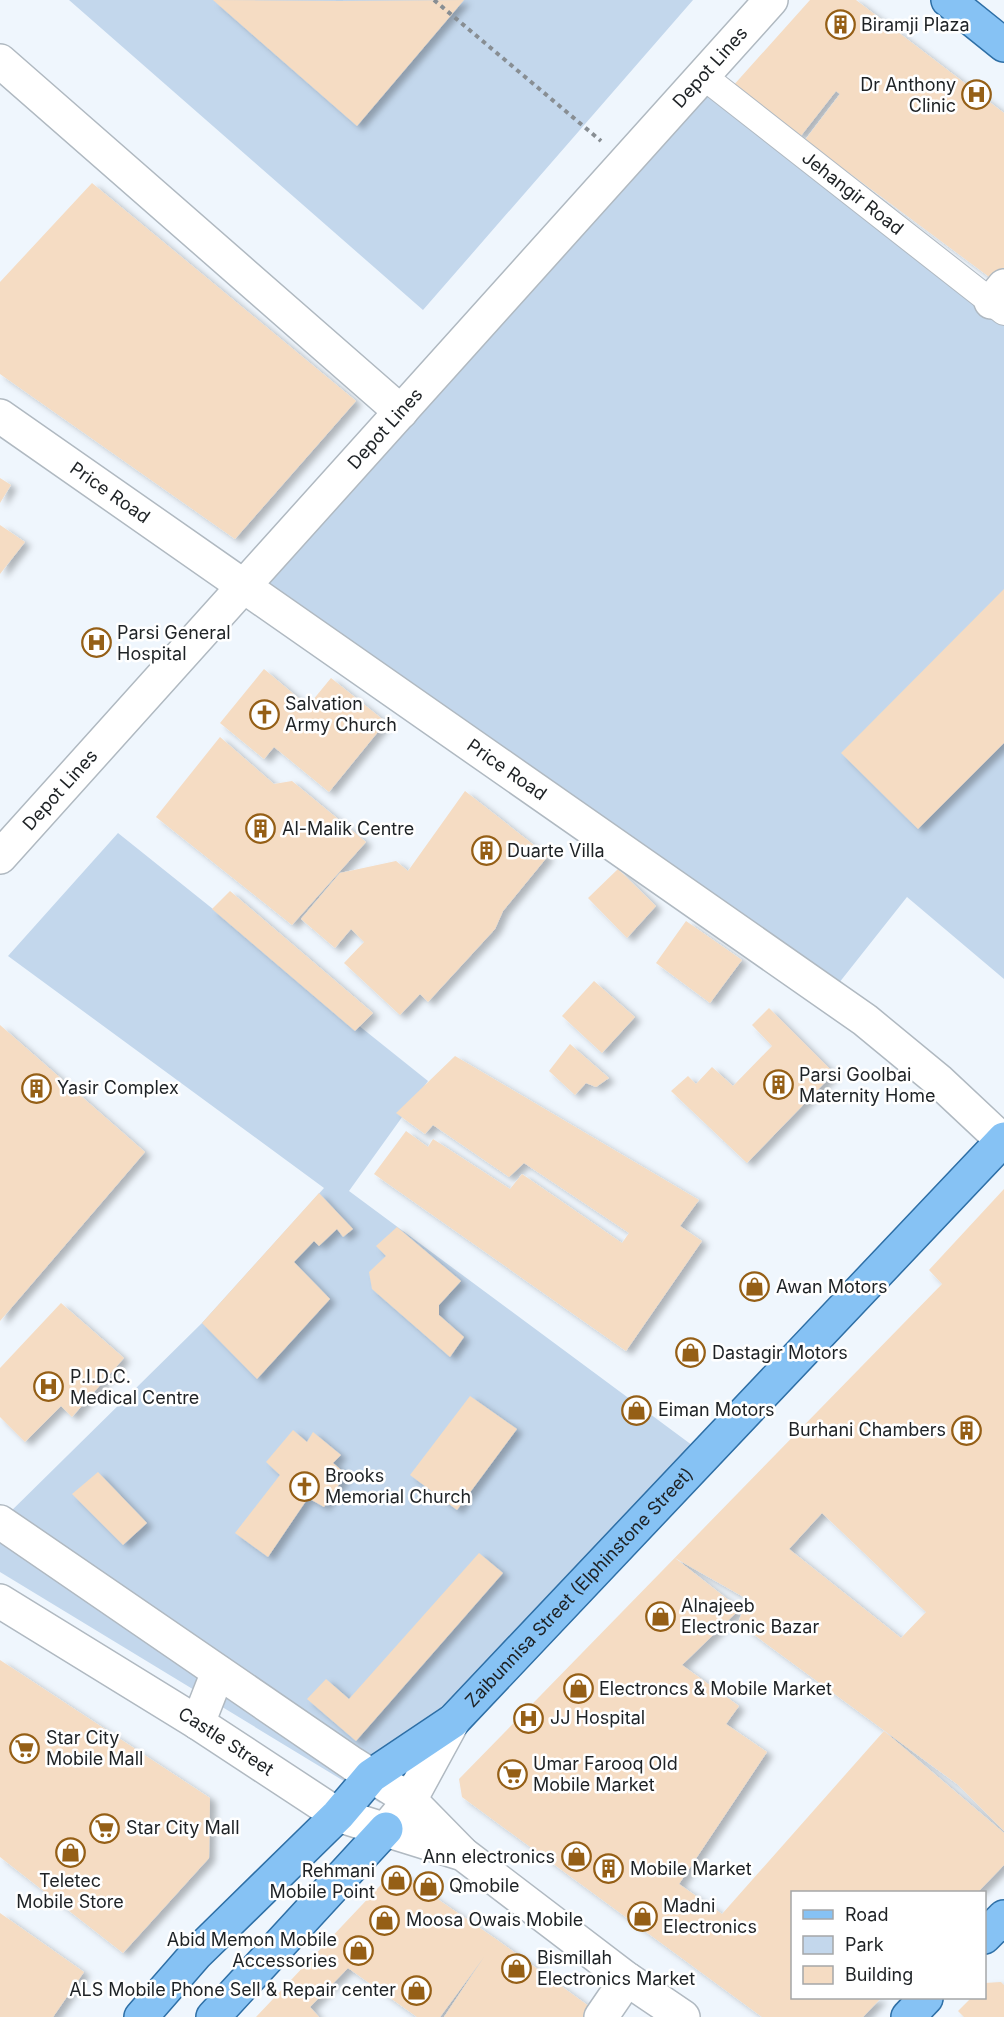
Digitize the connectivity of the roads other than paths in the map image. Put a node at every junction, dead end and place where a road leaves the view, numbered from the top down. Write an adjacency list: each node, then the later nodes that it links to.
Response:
1 (771, 0): 5 (street, Depot Lines)
2 (948, 0): 3 (main road)
3 (1004, 45)
4 (0, 61): 7 (street)
5 (703, 75): 6 (street, Jehangir Road); 7 (street, Depot Lines)
6 (1000, 300)
7 (401, 411): 9 (street, Depot Lines)
8 (0, 416): 9 (street, Price Road)
9 (245, 586): 10 (street, Depot Lines); 11 (street, Price Road)
10 (0, 857)
11 (1003, 1139): 15 (main road, Zaibunnisa Street (Elphinstone Street))
12 (0, 1522): 14 (street, Castle Street)
13 (0, 1601): 16 (street, Castle Street)
14 (218, 1672): 16 (street); 17 (street, Castle Street)
15 (453, 1721): 17 (main road, Zaibunnisa Street (Elphinstone Street)); 18 (street)
16 (198, 1723): 19 (street, Castle Street)
17 (371, 1776): 18 (street, Castle Street); 19 (main road, Zaibunnisa Street (Elphinstone Street))
18 (410, 1800): 20 (street); 21 (street, Castle Street)
19 (338, 1815): 20 (street, Castle Street); 23 (main road, Zaibunnisa Street (Elphinstone Street))
20 (386, 1829): 21 (street, Castle Street); 24 (main road)
21 (463, 1854): 22 (street, Castle Street)
22 (627, 1979): 25 (street); 26 (street, Castle Street)
23 (141, 2017)
24 (213, 2017)
25 (601, 2017)
26 (683, 2017)

